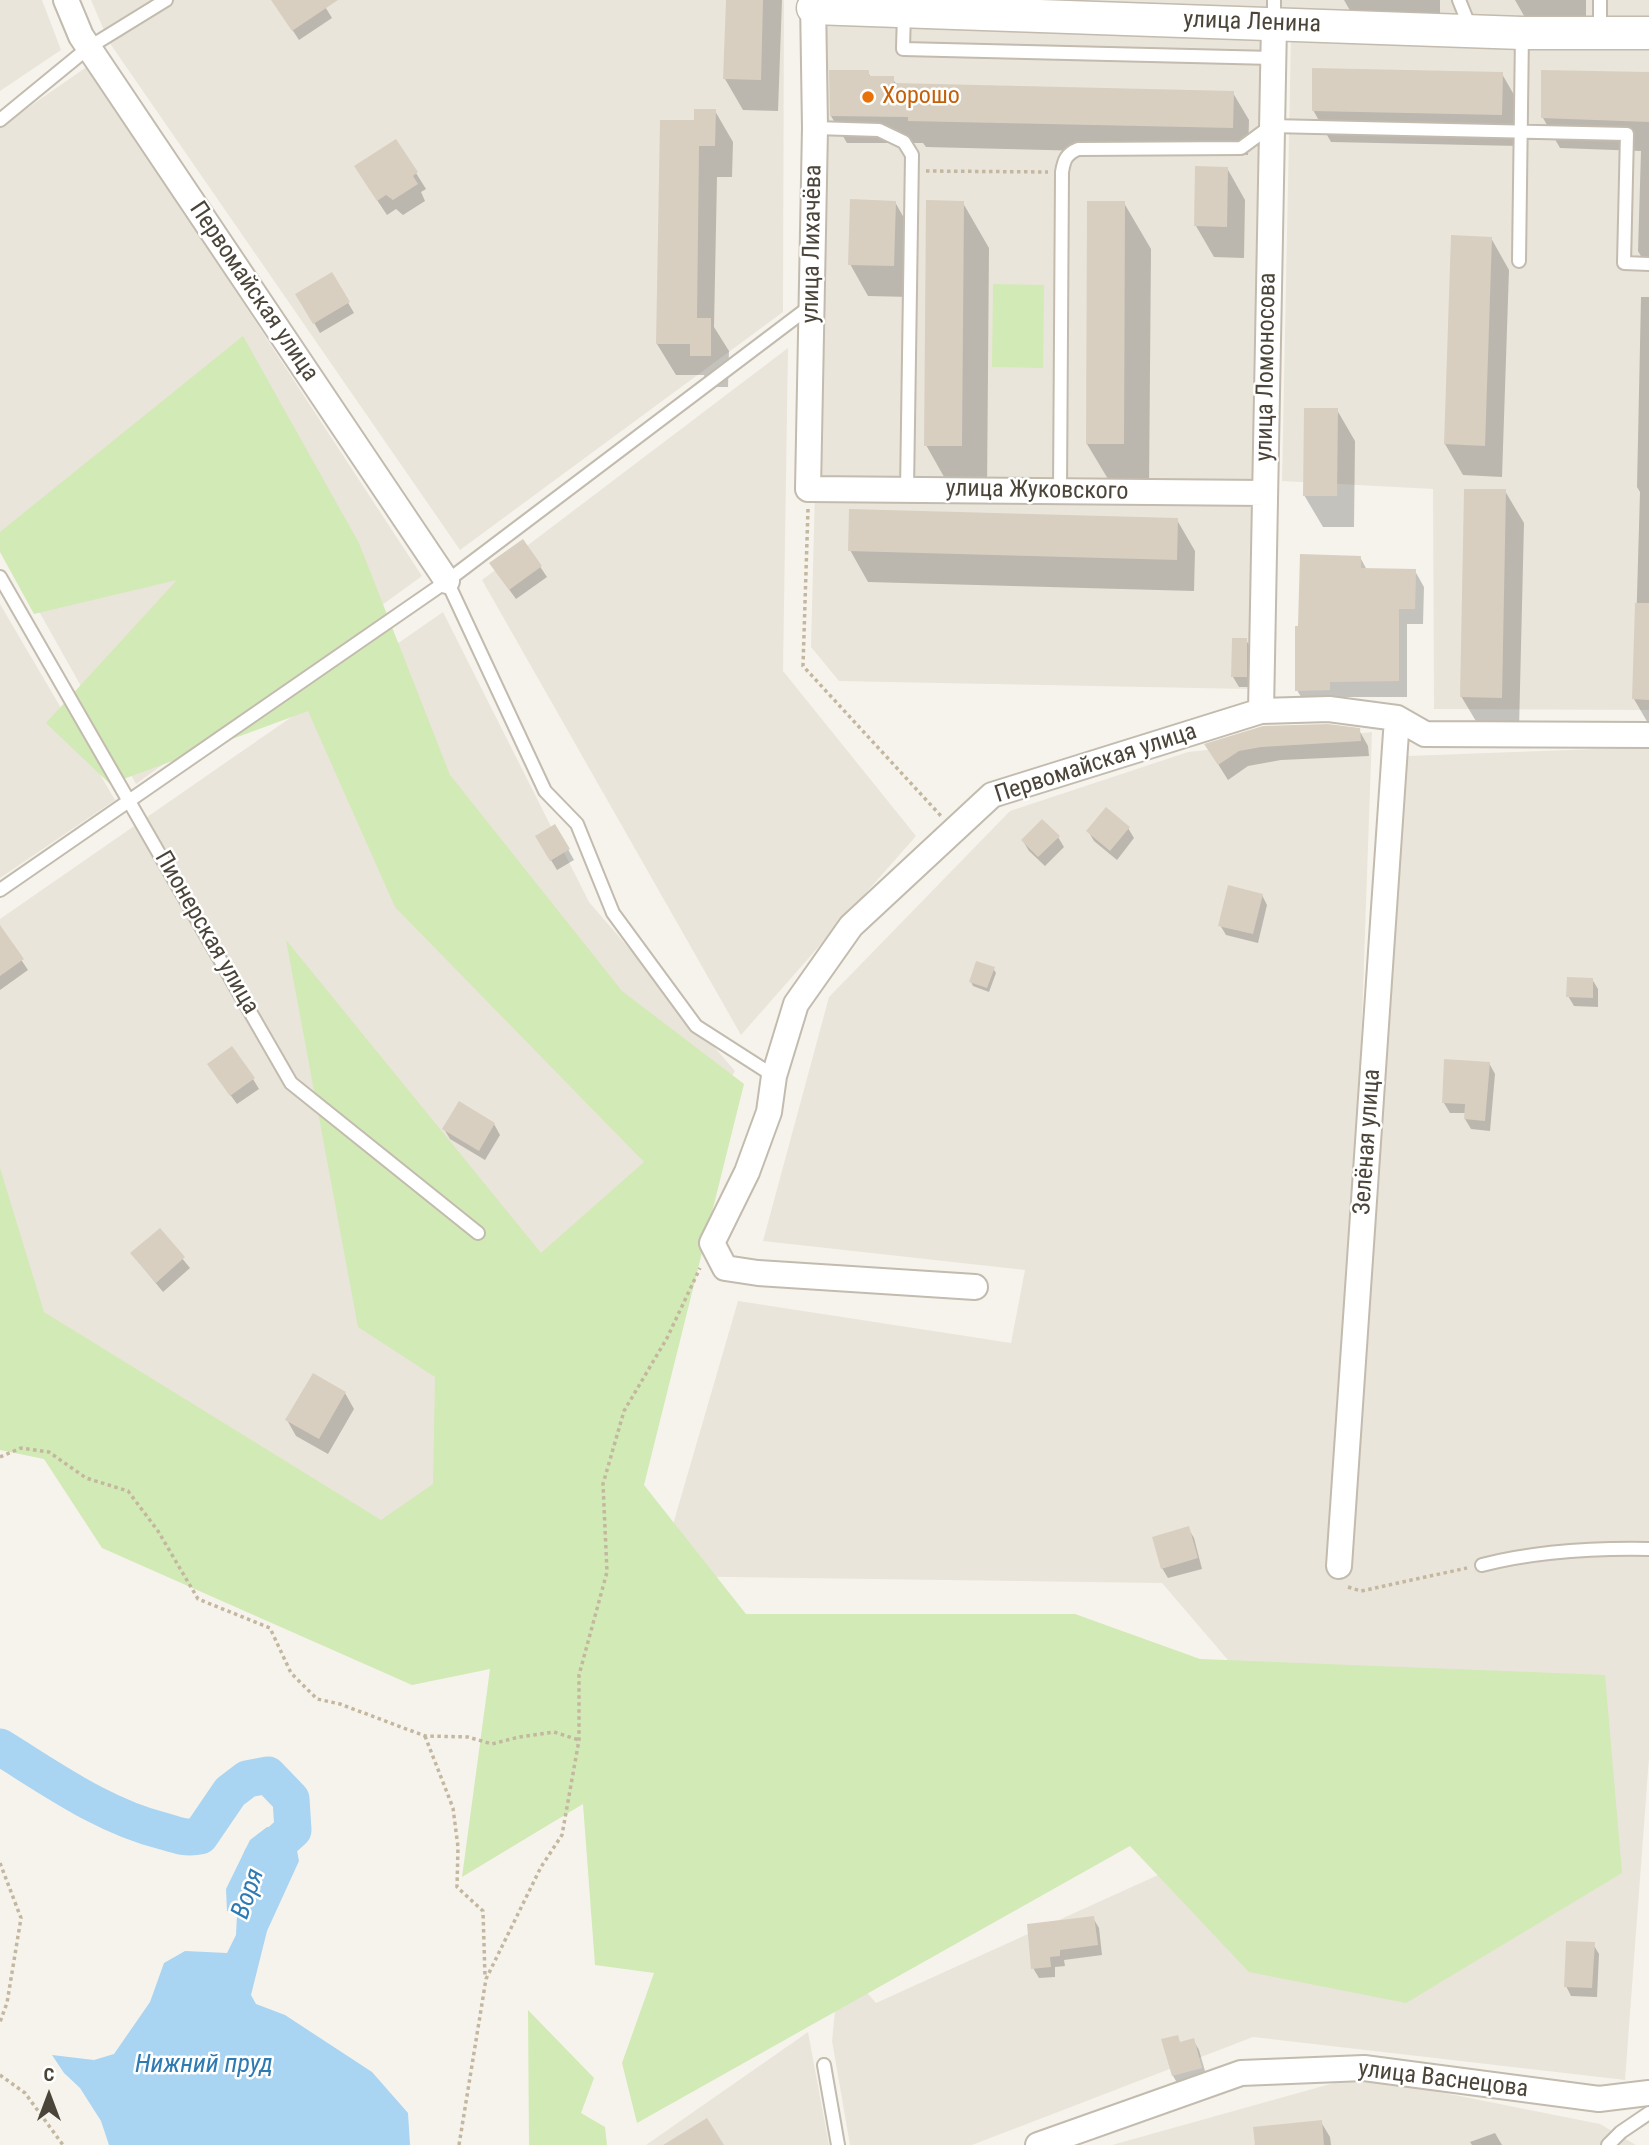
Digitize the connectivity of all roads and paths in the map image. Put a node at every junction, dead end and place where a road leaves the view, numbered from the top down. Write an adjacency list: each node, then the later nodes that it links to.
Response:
1 (66, 0): 13 (street, Первомайская улица)
2 (166, 0): 13 (lane)
3 (1459, 0): 9 (lane)
4 (1600, 0): 11 (lane)
5 (813, 4): 7 (street, улица Ленина); 17 (street, улица Лихачёва)
6 (1026, 7): 7 (street, улица Ленина); 8 (street, улица Ленина)
7 (904, 10): 14 (lane)
8 (1274, 12): 9 (street, улица Ленина); 14 (street, улица Ломоносова)
9 (1471, 30): 10 (street, улица Ленина)
10 (1522, 33): 11 (street, улица Ленина); 18 (lane)
11 (1600, 33): 12 (street, улица Ленина)
12 (1649, 33)
13 (88, 48): 15 (lane); 29 (street, Первомайская улица)
14 (1273, 58): 16 (street, улица Ломоносова)
15 (0, 120)
16 (1271, 126): 18 (lane); 20 (lane); 27 (street, улица Ломоносова)
17 (816, 128): 19 (lane); 23 (street, улица Лихачёва)
18 (1521, 130): 21 (lane); 22 (lane)
19 (913, 171): 20 (path); 25 (lane)
20 (1062, 172): 26 (lane)
21 (1519, 261)
22 (1649, 264)
23 (812, 305): 24 (street, улица Лихачёва); 29 (lane)
24 (808, 489): 25 (street, улица Жуковского); 34 (path)
25 (907, 490): 26 (street, улица Жуковского)
26 (1059, 491): 27 (street, улица Жуковского)
27 (1265, 493): 30 (street, улица Ломоносова)
28 (0, 577): 33 (lane, Пионерская улица)
29 (447, 581): 33 (lane); 36 (lane)
30 (1261, 711): 31 (street, Первомайская улица); 34 (street, Первомайская улица)
31 (1397, 718): 32 (street, Первомайская улица); 43 (street, Зелёная улица)
32 (1649, 735)
33 (130, 802): 35 (lane); 37 (lane, Пионерская улица)
34 (954, 830): 36 (street, Первомайская улица)
35 (0, 890)
36 (774, 1076): 38 (street, Первомайская улица)
37 (478, 1233)
38 (712, 1242): 39 (street); 45 (path)
39 (975, 1287)
40 (0, 1457): 44 (path)
41 (1649, 1549): 42 (lane)
42 (1482, 1565): 43 (path)
43 (1339, 1566)
44 (425, 1736): 45 (path); 47 (path)
45 (579, 1740): 47 (path)
46 (0, 1863): 48 (path)
47 (486, 1979): 54 (path)
48 (0, 2022)
49 (824, 2065): 55 (lane)
50 (0, 2075): 53 (path)
51 (1649, 2093): 56 (street, улица Васнецова)
52 (1649, 2113): 57 (lane)
53 (63, 2145)
54 (459, 2145)
55 (838, 2145)
56 (1038, 2145)
57 (1608, 2145)

